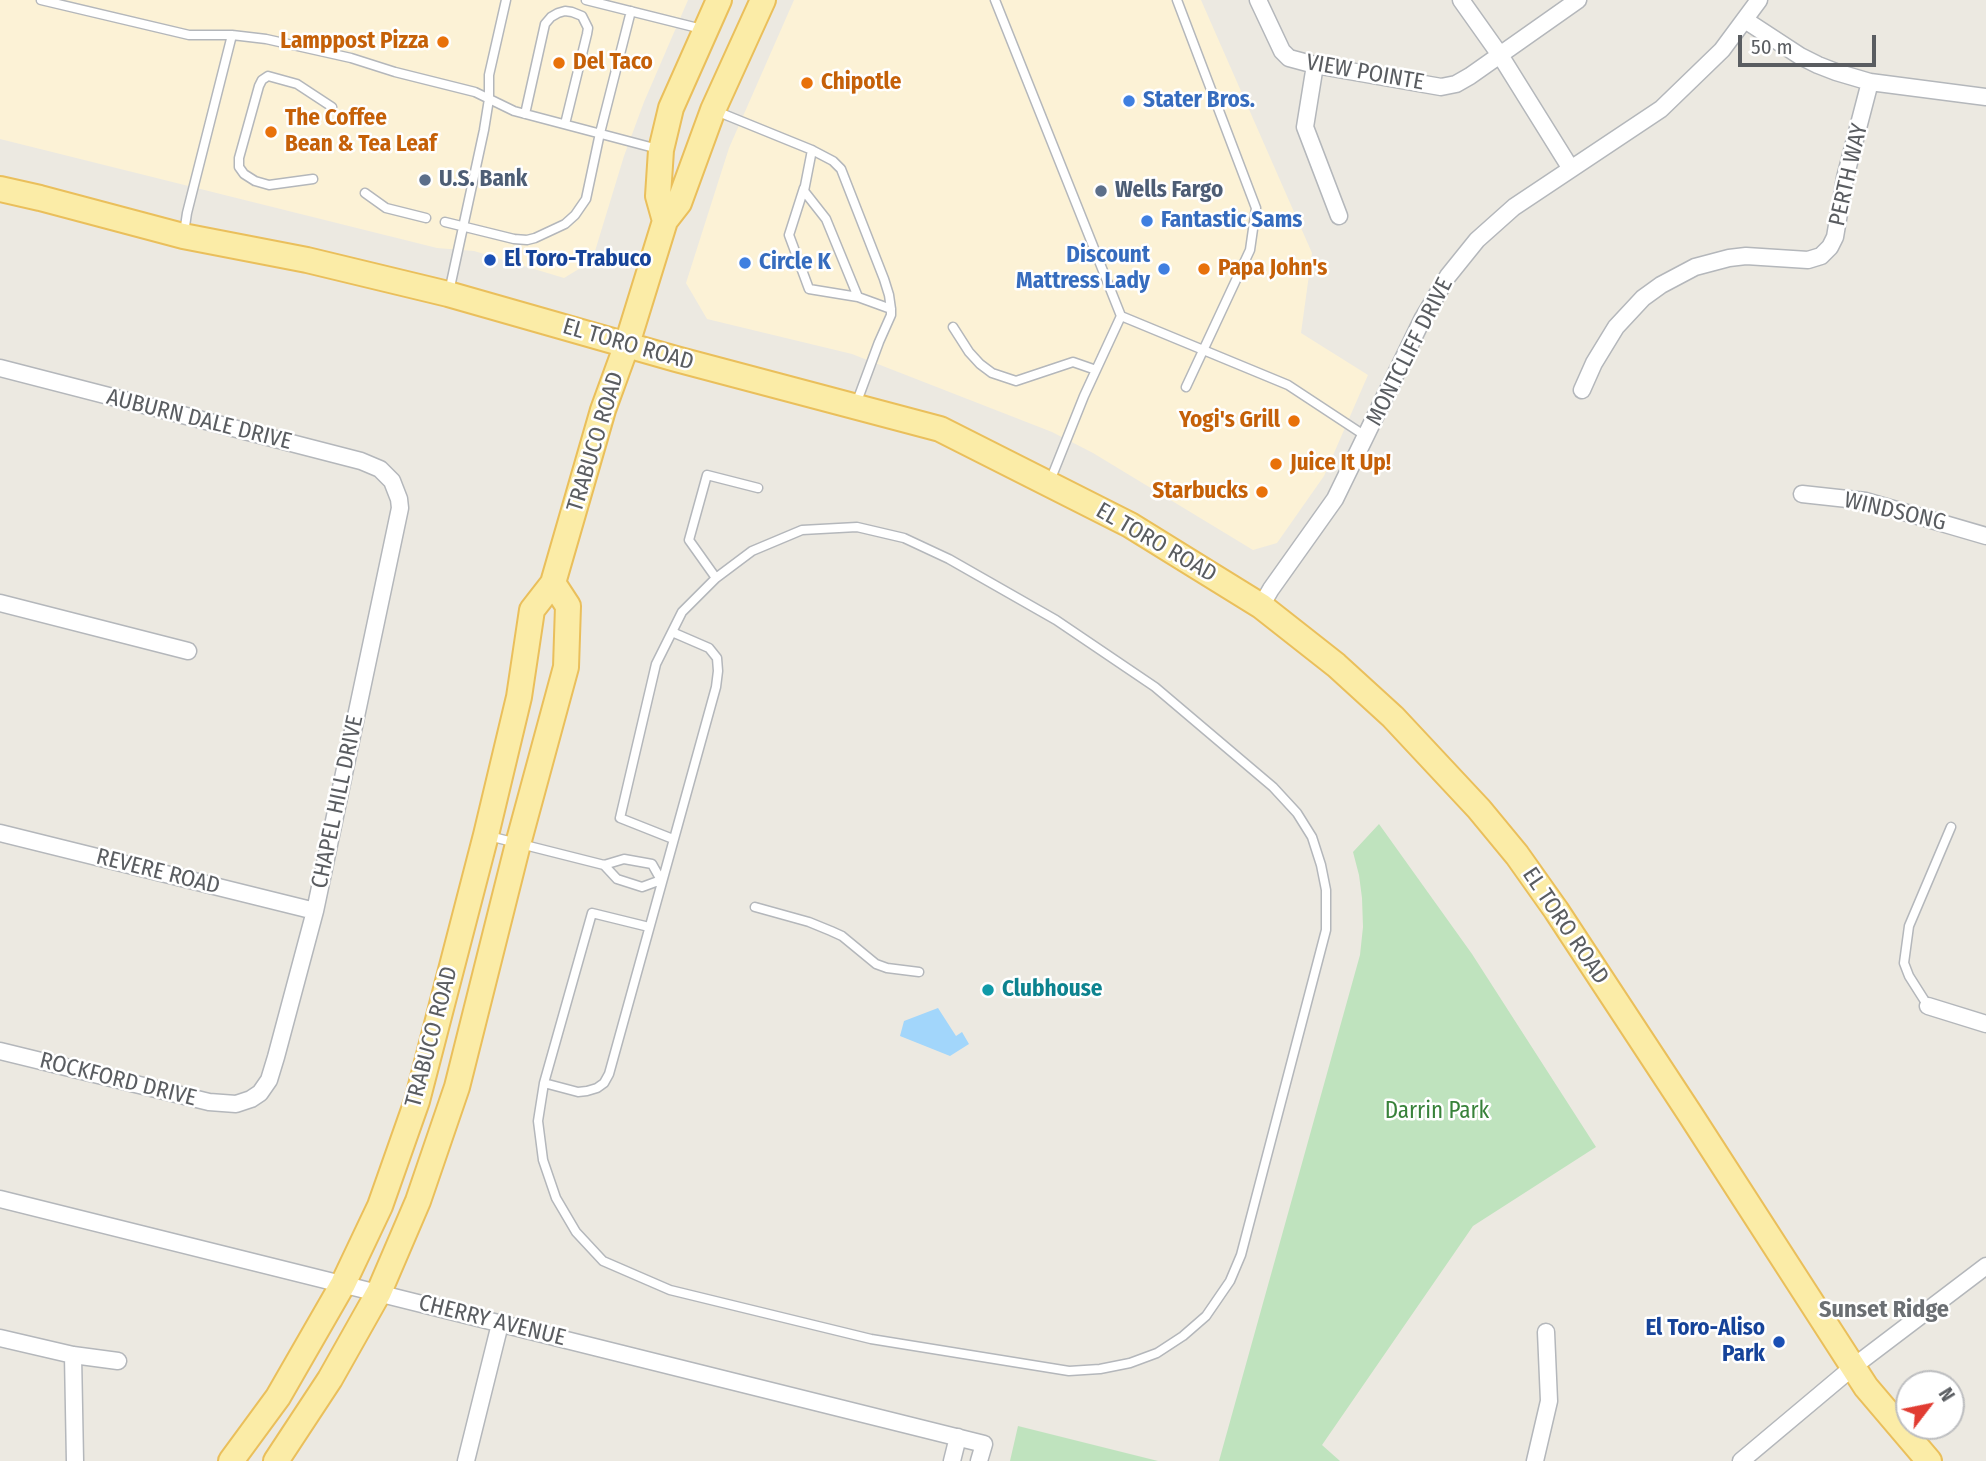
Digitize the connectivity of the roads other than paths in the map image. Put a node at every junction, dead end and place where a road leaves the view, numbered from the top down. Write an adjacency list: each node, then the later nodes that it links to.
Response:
1 (41, 0): 15 (lane)
2 (506, 0): 20 (lane)
3 (586, 0): 12 (lane)
4 (719, 0): 14 (main road, TRABUCO ROAD)
5 (762, 0): 22 (main road, TRABUCO ROAD)
6 (995, 0): 42 (lane)
7 (1177, 0): 45 (lane)
8 (1258, 0): 17 (street, VIEW POINTE)
9 (1578, 0): 16 (street, VIEW POINTE)
10 (1759, 0): 13 (street, MONTCLIFF DRIVE)
11 (1466, 2): 16 (street)
12 (631, 11): 14 (lane); 25 (lane)
13 (1745, 20): 18 (street); 28 (street, MONTCLIFF DRIVE)
14 (705, 30): 26 (main road, TRABUCO ROAD)
15 (232, 35): 20 (lane); 38 (lane)
16 (1500, 55): 17 (street, VIEW POINTE); 28 (street)
17 (1315, 65): 33 (street)
18 (1870, 82): 19 (street); 49 (street, PERTH WAY)
19 (1986, 97)
20 (489, 99): 23 (lane); 37 (lane)
21 (332, 107): 29 (lane)
22 (713, 110): 27 (lane); 35 (main road, TRABUCO ROAD)
23 (526, 114): 24 (lane); 24 (lane)
24 (565, 124): 25 (lane)
25 (600, 133): 26 (lane); 37 (lane)
26 (661, 150): 35 (main road, TRABUCO ROAD)
27 (812, 150): 30 (lane); 41 (lane)
28 (1571, 169): 51 (street, MONTCLIFF DRIVE)
29 (313, 179)
30 (805, 186): 40 (lane); 40 (lane)
31 (0, 189): 38 (main road, EL TORO ROAD)
32 (365, 193): 34 (lane)
33 (1339, 216)
34 (426, 218)
35 (664, 221): 44 (main road, TRABUCO ROAD)
36 (445, 222): 37 (lane)
37 (463, 226): 39 (lane)
38 (183, 236): 39 (main road, EL TORO ROAD)
39 (448, 293): 44 (main road, EL TORO ROAD)
40 (858, 297): 41 (lane)
41 (891, 309): 50 (lane)
42 (1121, 316): 45 (lane); 47 (lane)
43 (953, 327): 47 (lane)
44 (627, 344): 50 (main road, EL TORO ROAD); 58 (main road, TRABUCO ROAD)
45 (1204, 350): 48 (lane); 51 (lane)
46 (0, 369): 52 (street, AUBURN DALE DRIVE)
47 (1096, 370): 53 (lane)
48 (1186, 387)
49 (1582, 390)
50 (855, 408): 53 (main road, EL TORO ROAD)
51 (1367, 437): 60 (street, MONTCLIFF DRIVE)
52 (392, 481): 71 (street, CHAPEL HILL DRIVE)
53 (1049, 484): 60 (main road, EL TORO ROAD)
54 (758, 488): 57 (lane)
55 (1802, 494): 56 (street, WINDSONG)
56 (1986, 536)
57 (716, 578): 61 (lane); 77 (lane)
58 (553, 583): 65 (main road, TRABUCO ROAD); 67 (main road, TRABUCO ROAD)
59 (0, 603): 62 (street)
60 (1261, 606): 88 (main road, EL TORO ROAD)
61 (672, 632): 66 (lane); 66 (lane)
62 (188, 651)
63 (1951, 827): 74 (lane)
64 (0, 833): 71 (street, REVERE ROAD)
65 (486, 835): 67 (lane); 81 (main road, TRABUCO ROAD)
66 (673, 839): 69 (lane)
67 (518, 844): 68 (lane); 82 (main road, TRABUCO ROAD)
68 (604, 865): 69 (lane); 69 (lane)
69 (661, 880): 72 (lane)
70 (755, 907): 73 (lane)
71 (315, 911): 78 (street, CHAPEL HILL DRIVE)
72 (649, 927): 77 (lane); 77 (lane)
73 (919, 972)
74 (1928, 1006): 75 (street)
75 (1986, 1024)
76 (0, 1051): 78 (street, ROCKFORD DRIVE)
77 (544, 1083)
78 (236, 1104)
79 (0, 1199): 81 (street, CHERRY AVENUE)
80 (1986, 1266): 88 (street)
81 (343, 1284): 82 (street, CHERRY AVENUE); 91 (main road, TRABUCO ROAD)
82 (379, 1292): 83 (street, CHERRY AVENUE); 92 (main road, TRABUCO ROAD)
83 (500, 1324): 89 (street, CHERRY AVENUE); 93 (street)
84 (1546, 1332): 96 (street)
85 (0, 1338): 86 (street)
86 (73, 1355): 87 (street); 90 (street)
87 (118, 1361)
88 (1853, 1367): 97 (street); 98 (main road, EL TORO ROAD)
89 (958, 1437): 94 (street); 95 (street, CHERRY AVENUE)
90 (75, 1461)
91 (231, 1461)
92 (276, 1461)
93 (466, 1461)
94 (952, 1461)
95 (979, 1461)
96 (1535, 1461)
97 (1741, 1461)
98 (1929, 1461)

